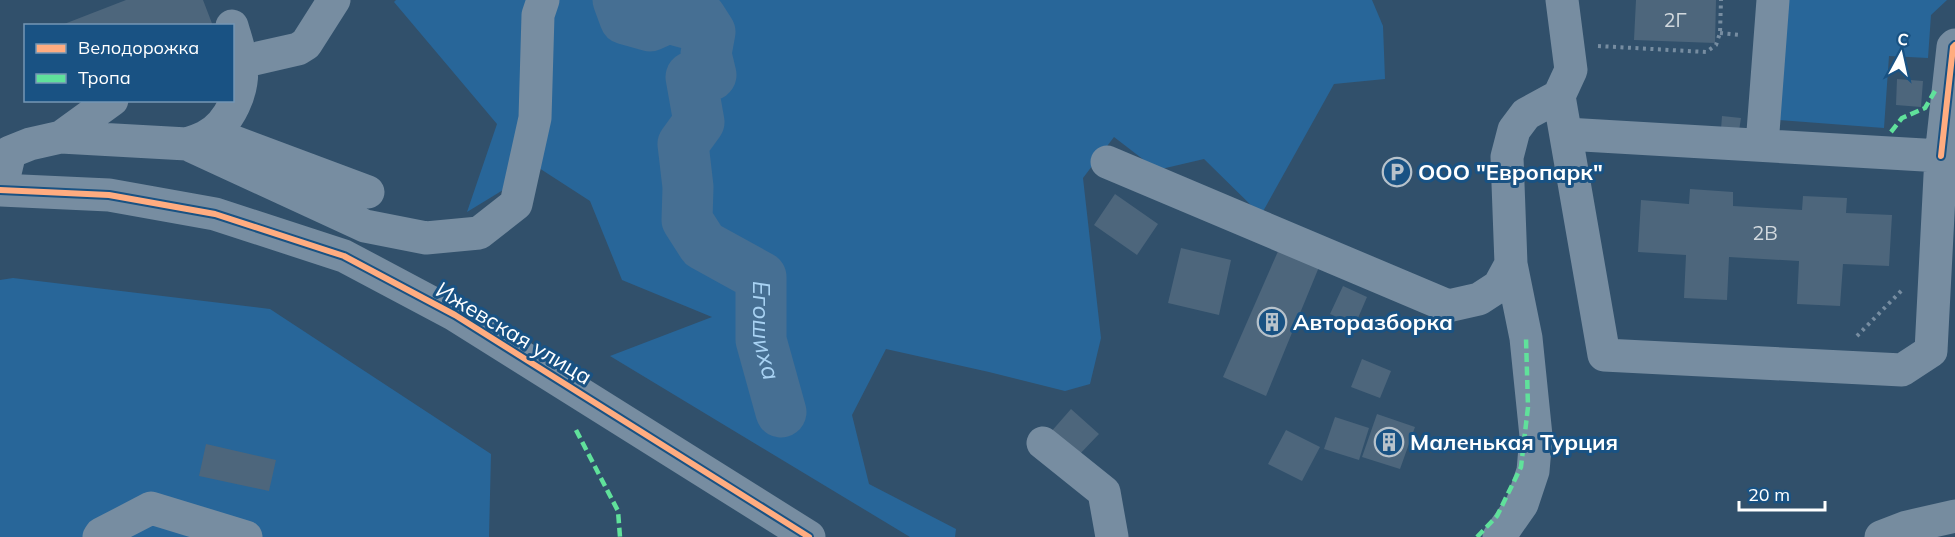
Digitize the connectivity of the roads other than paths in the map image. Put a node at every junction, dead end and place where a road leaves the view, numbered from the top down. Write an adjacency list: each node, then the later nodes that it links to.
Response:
1 (226, 0): 6 (street)
2 (334, 0): 9 (street)
3 (543, 0): 16 (street)
4 (1562, 0): 10 (street)
5 (1773, 0): 17 (street)
6 (232, 24)
7 (234, 34): 9 (street)
8 (1955, 45): 18 (street)
9 (241, 62): 12 (street)
10 (1559, 96): 14 (street); 22 (street)
11 (109, 102): 15 (street)
12 (234, 102)
13 (234, 102): 16 (street)
14 (1566, 134): 17 (street); 18 (street)
15 (61, 137): 16 (street); 20 (street)
16 (199, 138): 21 (street)
17 (1762, 145): 18 (street)
18 (1941, 156)
19 (1107, 162): 22 (street)
20 (1, 190): 27 (street, Ижевская улица)
21 (368, 192)
22 (1511, 264): 29 (street)
23 (1043, 443): 28 (street)
24 (1955, 516): 30 (main road)
25 (99, 537): 26 (street)
26 (246, 537)
27 (809, 537)
28 (1112, 537)
29 (1499, 537)
30 (1881, 537)

